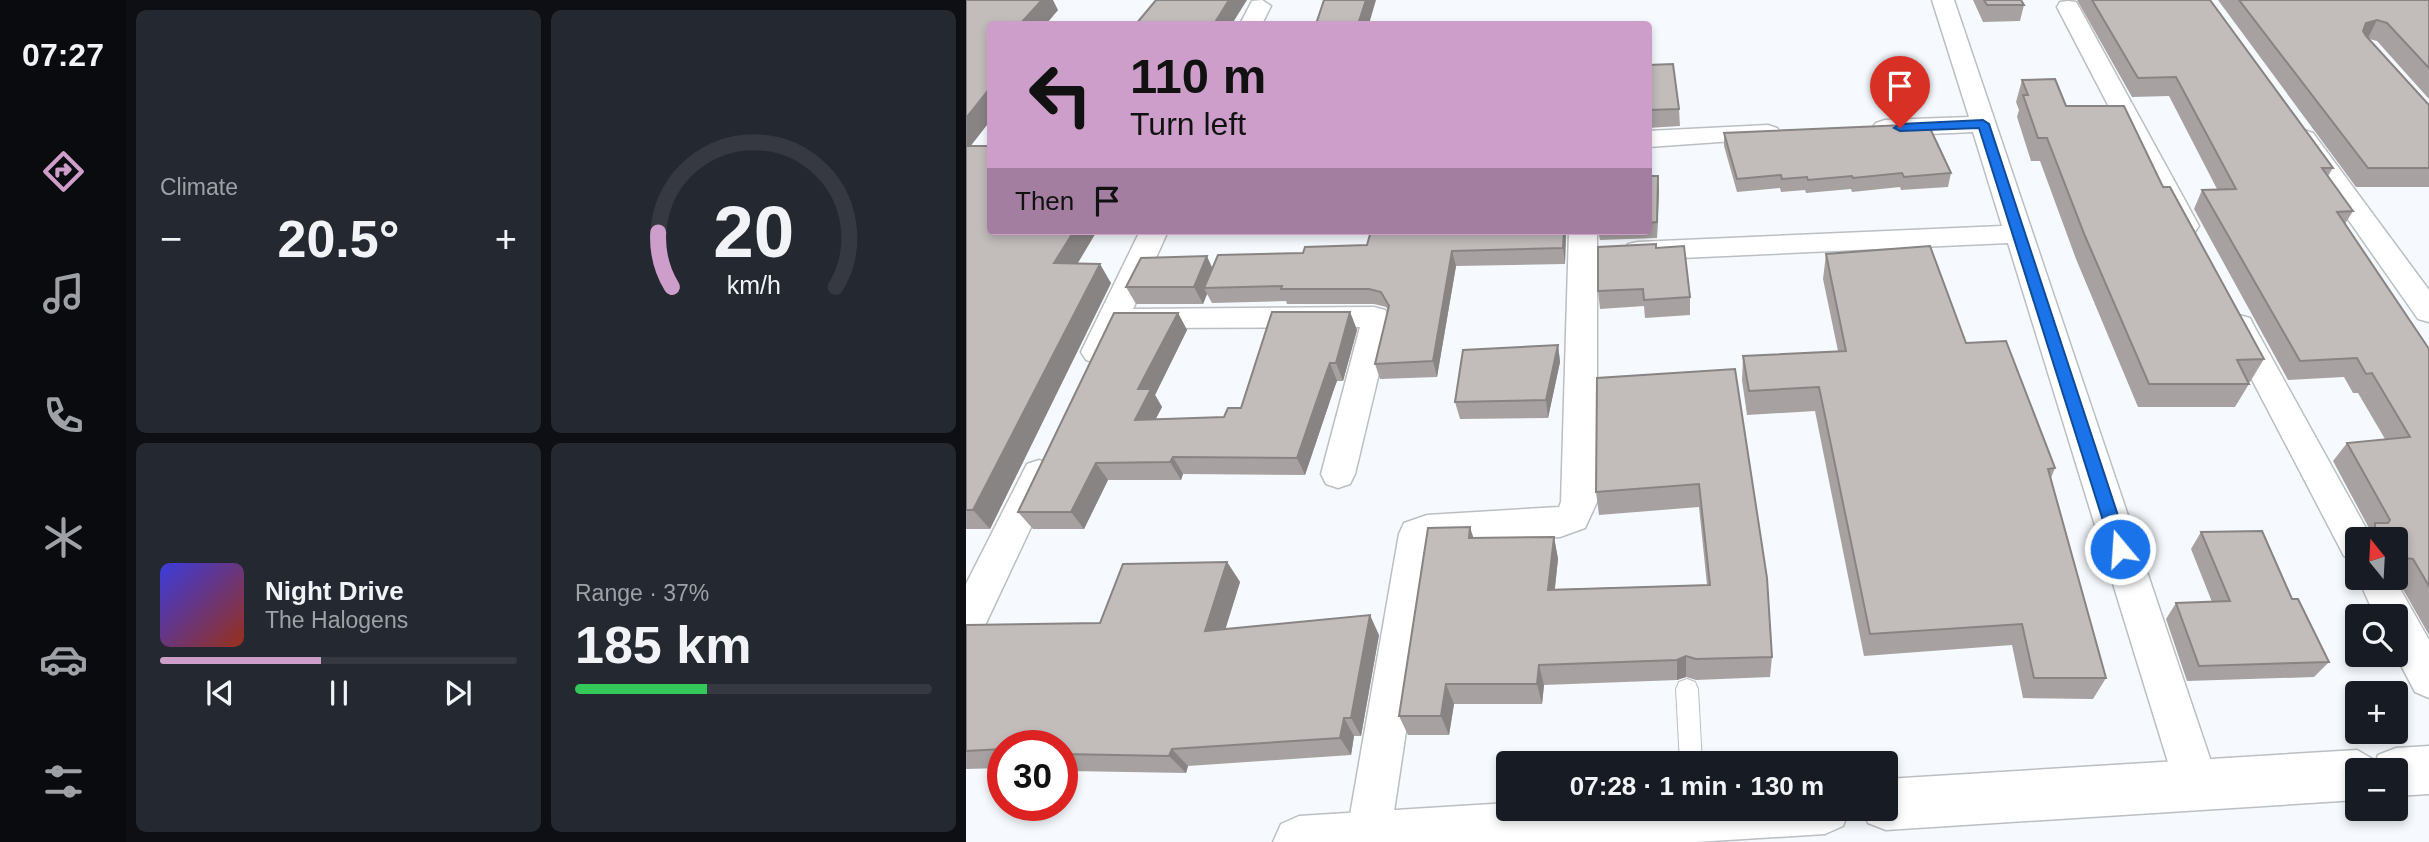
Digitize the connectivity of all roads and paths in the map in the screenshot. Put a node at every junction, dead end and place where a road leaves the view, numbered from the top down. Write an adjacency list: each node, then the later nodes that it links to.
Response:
1 (1943, 0): 4 (street)
2 (2068, 7): 11 (street)
3 (2293, 123): 13 (street)
4 (1983, 124): 5 (street); 8 (street)
5 (1858, 130)
6 (1788, 133): 7 (street)
7 (1652, 139)
8 (2019, 234): 10 (street); 27 (street)
9 (1152, 235): 14 (street)
10 (1583, 242): 31 (street)
11 (2201, 255)
12 (2227, 303): 18 (street)
13 (2429, 312)
14 (1113, 318): 15 (street); 17 (street)
15 (1082, 385)
16 (1051, 448): 19 (street)
17 (1339, 474)
18 (2347, 527)
19 (966, 624)
20 (2408, 640): 21 (street)
21 (2429, 679)
22 (1687, 689): 23 (lane)
23 (1690, 751)
24 (2429, 770): 25 (main road)
25 (2408, 771)
26 (2345, 776): 27 (main road)
27 (2197, 785): 28 (main road)
28 (1898, 804)
29 (1634, 821): 30 (main road)
30 (1537, 834): 31 (main road)
31 (1368, 838): 32 (main road)
32 (1299, 842)

